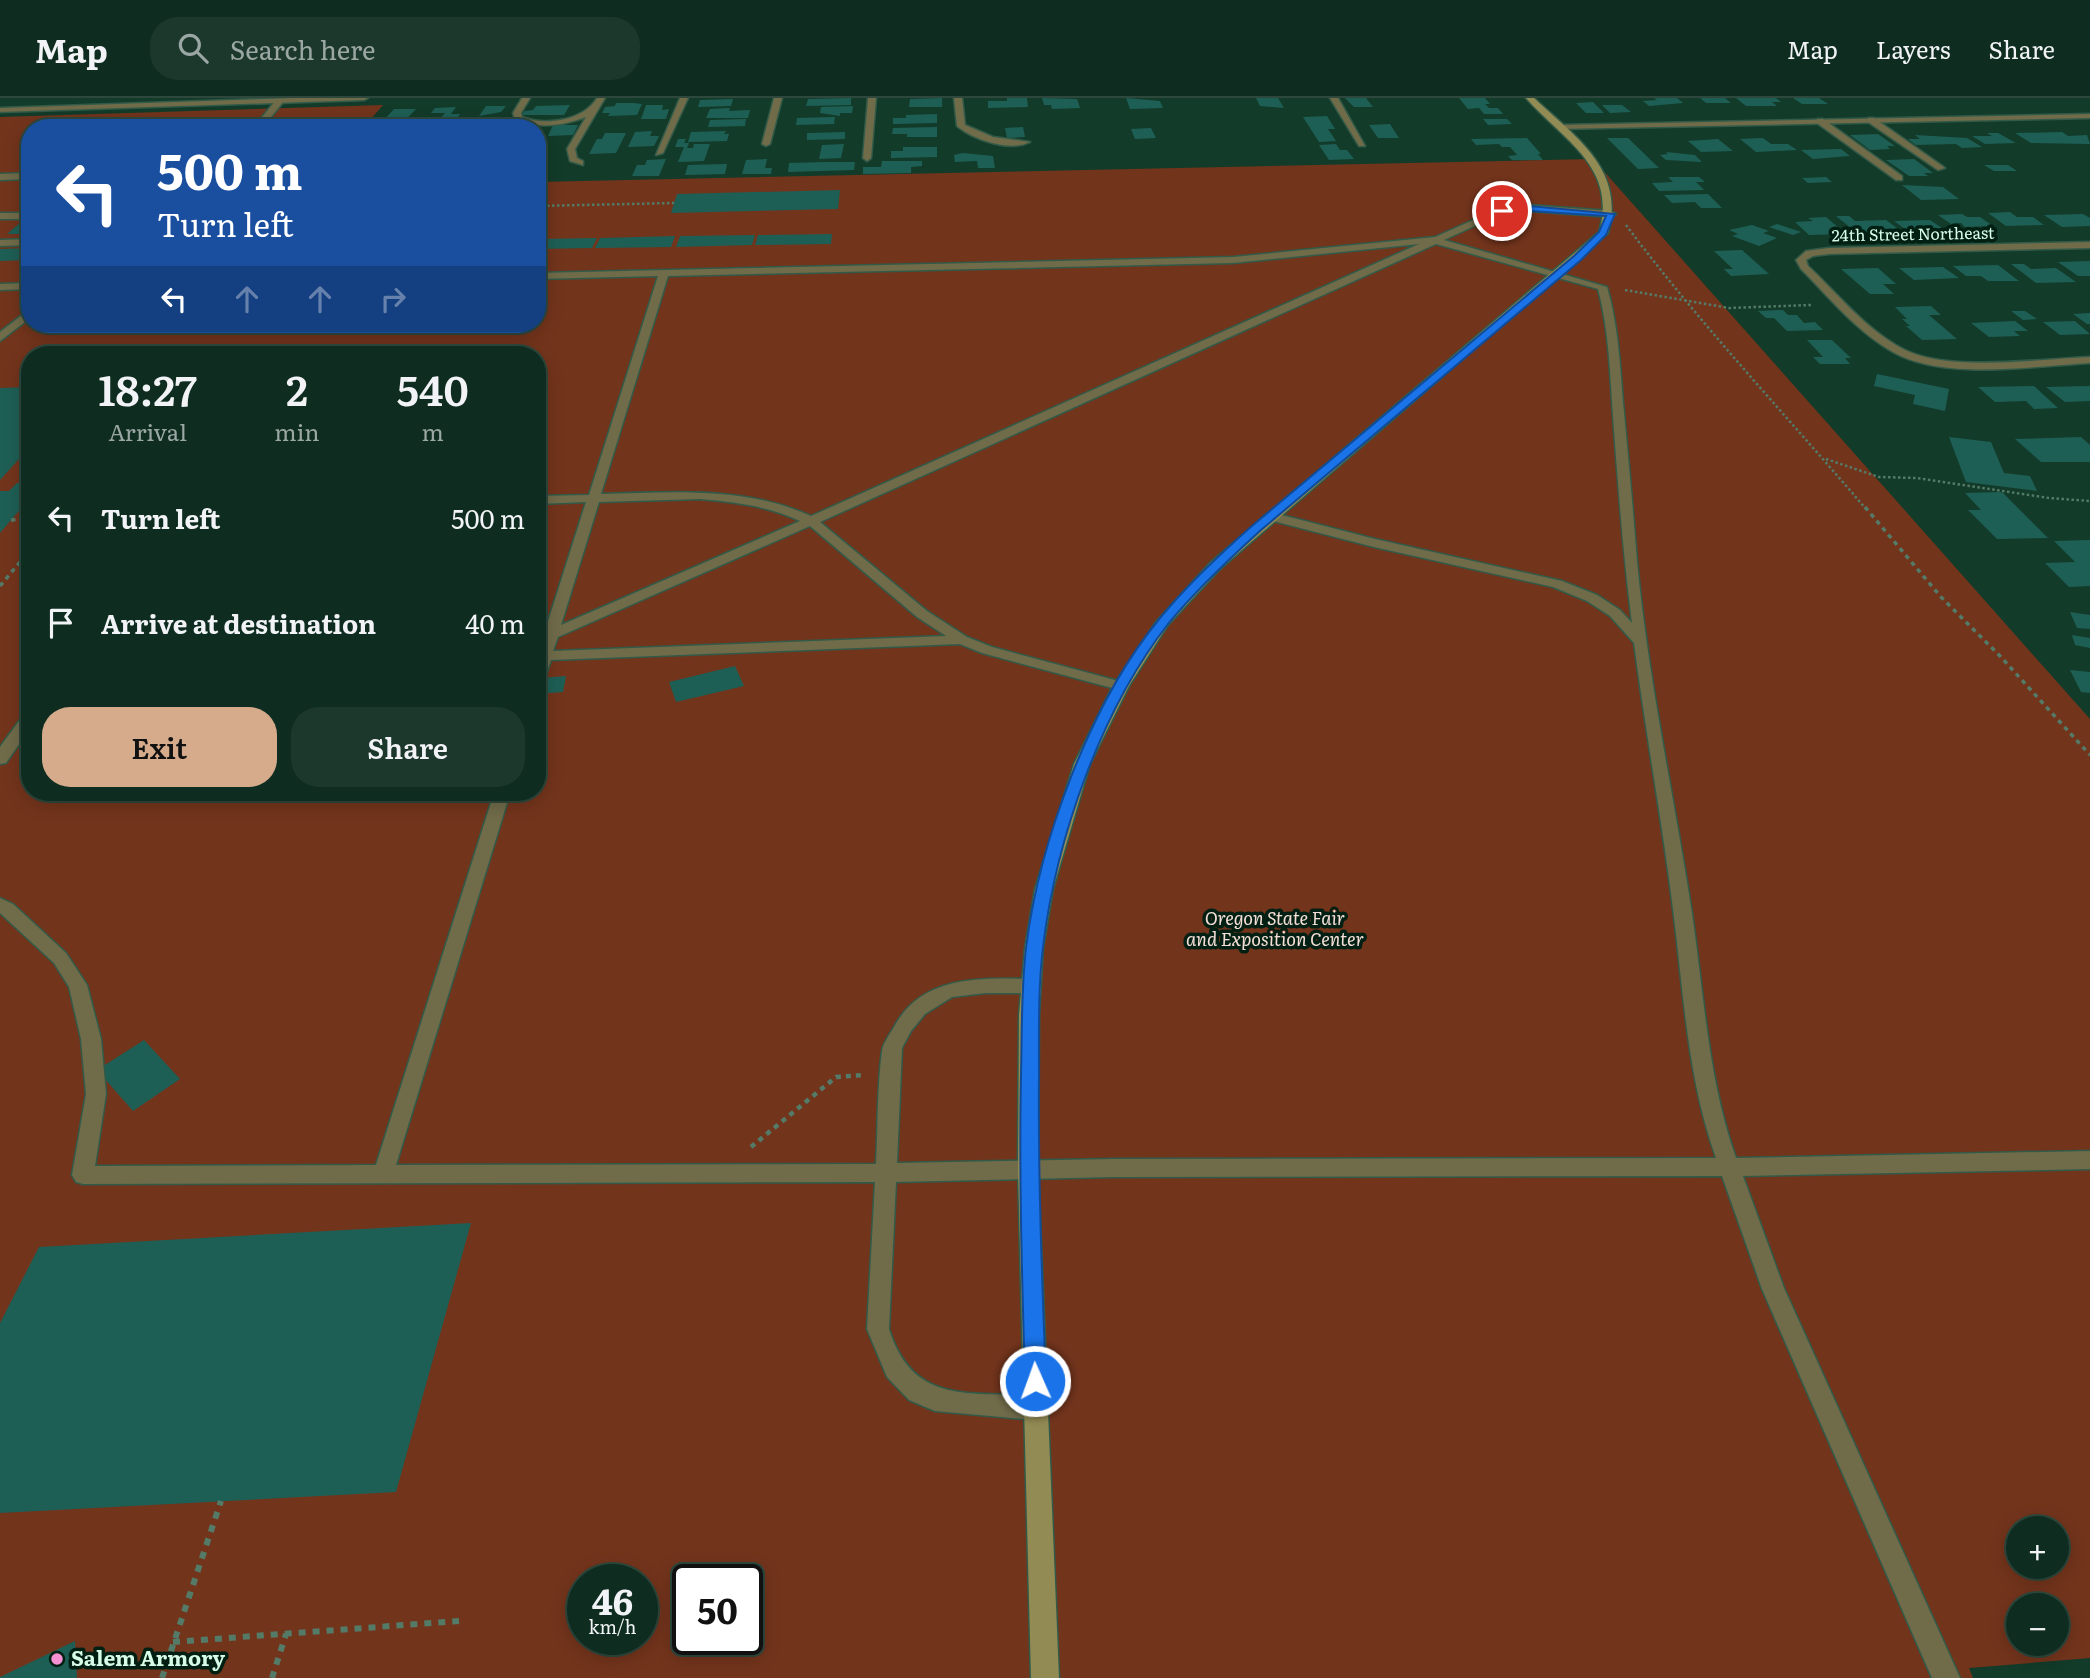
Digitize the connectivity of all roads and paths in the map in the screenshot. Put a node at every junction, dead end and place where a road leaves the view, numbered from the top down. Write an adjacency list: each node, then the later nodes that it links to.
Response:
1 (153, 98): 12 (street)
2 (364, 98): 11 (street)
3 (526, 98): 17 (street)
4 (601, 98): 14 (street)
5 (684, 98): 25 (street)
6 (778, 98): 23 (street)
7 (872, 98): 26 (street)
8 (958, 98): 22 (street)
9 (1334, 98): 24 (street)
10 (1530, 98): 21 (main road)
11 (274, 100): 12 (street); 16 (street)
12 (145, 104): 13 (street)
13 (0, 110)
14 (594, 111): 19 (street); 27 (street)
15 (2090, 116): 18 (street)
16 (262, 119)
17 (520, 119)
18 (1871, 120): 20 (street); 28 (street)
19 (546, 121)
20 (1820, 121): 21 (street); 31 (street)
21 (1559, 127): 34 (main road)
22 (1026, 142)
23 (766, 144)
24 (1362, 144)
25 (659, 153)
26 (867, 158)
27 (580, 163)
28 (1941, 168)
29 (21, 176): 30 (street)
30 (0, 177)
31 (1899, 178)
32 (674, 203): 33 (path)
33 (546, 206)
34 (1611, 214): 37 (street); 42 (main road); 47 (path)
35 (0, 216): 36 (street)
36 (21, 216)
37 (1434, 240): 41 (street); 42 (street); 59 (street)
38 (21, 242): 39 (street)
39 (0, 243)
40 (2090, 245): 48 (street, 24th Street Northeast)
41 (664, 273): 43 (street); 53 (street)
42 (1558, 274): 46 (street); 56 (main road)
43 (546, 276)
44 (0, 286): 45 (street)
45 (21, 286)
46 (1603, 289): 47 (path); 64 (street)
47 (1685, 301): 48 (path); 52 (path)
48 (1843, 304): 51 (street)
49 (21, 320): 50 (street)
50 (0, 338)
51 (2090, 360)
52 (1823, 457): 55 (path); 70 (path)
53 (594, 498): 54 (street); 59 (street); 62 (street)
54 (546, 500)
55 (2090, 501)
56 (1270, 516): 64 (street); 67 (main road)
57 (21, 519): 58 (path)
58 (11, 520)
59 (811, 521): 62 (street); 63 (street)
60 (21, 561): 61 (path)
61 (0, 586)
62 (552, 634): 65 (street)
63 (962, 640): 66 (street); 67 (street)
64 (1642, 644): 77 (street)
65 (546, 650)
66 (546, 656)
67 (1121, 686): 74 (main road)
68 (21, 725): 69 (street)
69 (7, 740): 71 (street)
70 (2090, 755)
71 (0, 759)
72 (500, 801): 81 (street)
73 (0, 905): 81 (street)
74 (1031, 986): 78 (main road); 79 (street)
75 (869, 1075): 80 (path)
76 (2090, 1160): 77 (street)
77 (1730, 1167): 78 (street); 90 (street)
78 (1028, 1170): 79 (street); 82 (main road)
79 (886, 1172): 80 (street); 82 (street)
80 (719, 1173): 81 (street)
81 (383, 1175)
82 (1036, 1408): 89 (main road)
83 (221, 1501): 86 (path)
84 (459, 1621): 85 (path)
85 (286, 1634): 86 (path); 88 (path)
86 (173, 1642): 87 (path)
87 (162, 1678)
88 (272, 1678)
89 (1045, 1678)
90 (1946, 1678)

